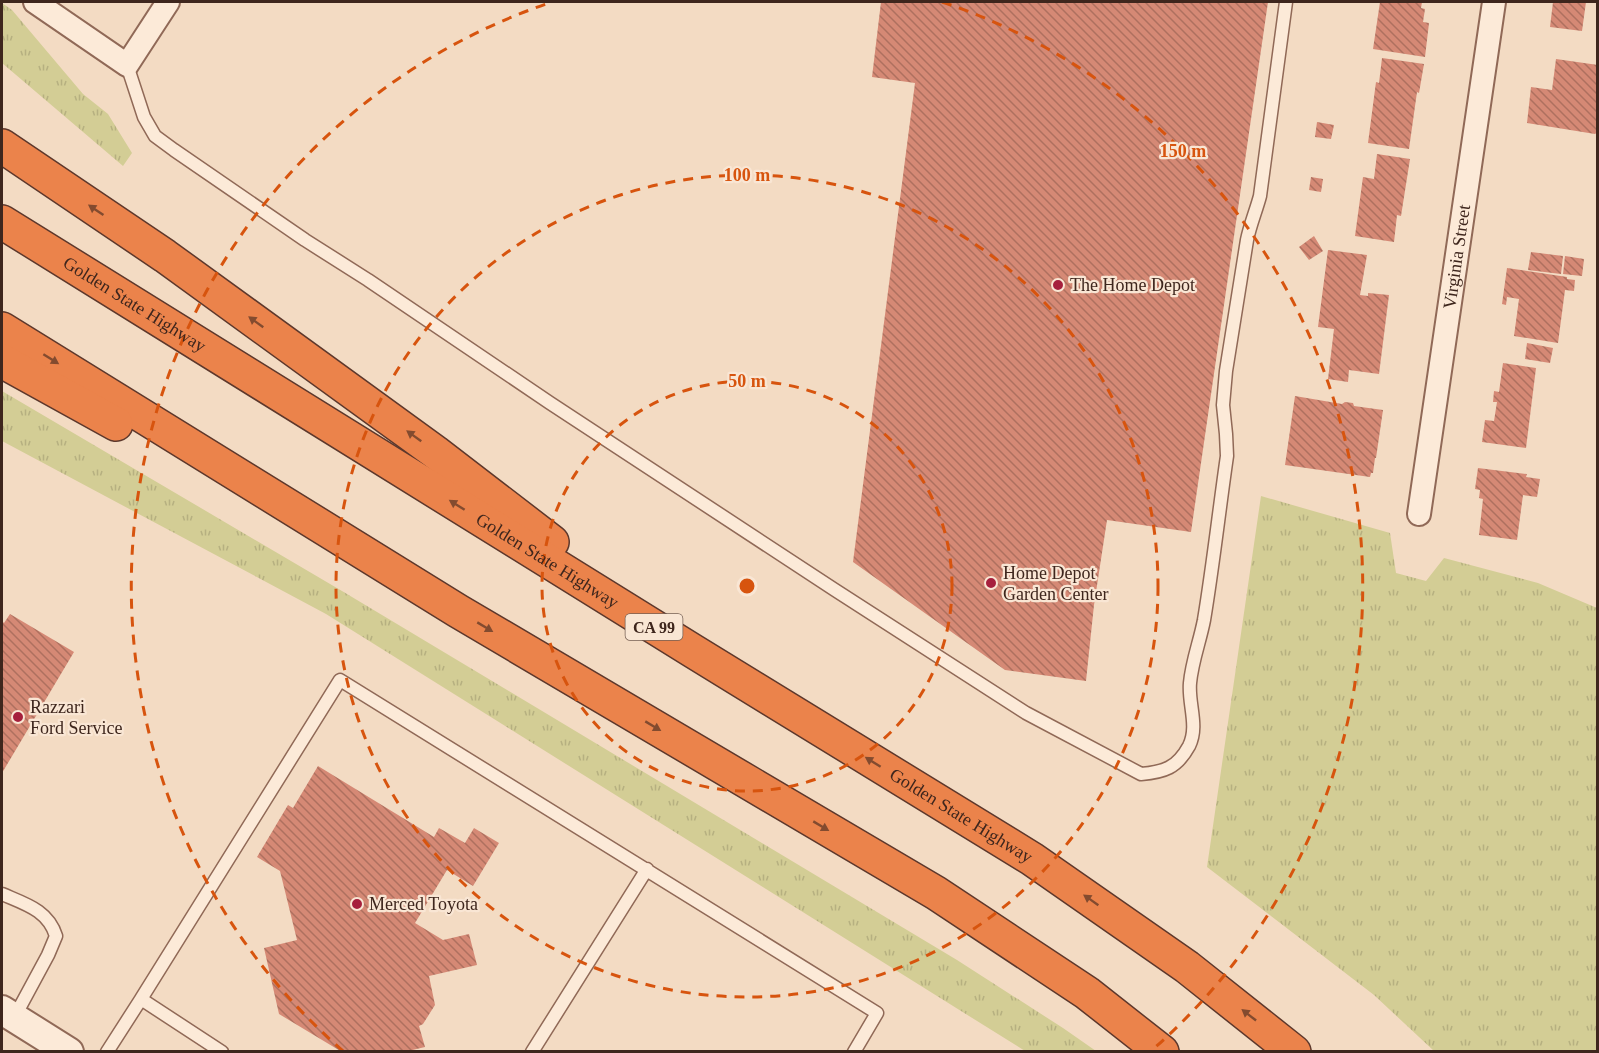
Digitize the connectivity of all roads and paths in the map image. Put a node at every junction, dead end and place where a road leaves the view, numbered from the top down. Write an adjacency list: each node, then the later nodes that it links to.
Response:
1 (35, 2): 5 (street)
2 (168, 2): 5 (street)
3 (1286, 2): 5 (lane)
4 (1494, 2): 10 (street, Virginia Street)
5 (127, 65)
6 (7, 150): 12 (highway, one-way to 6)
7 (2, 222): 12 (highway, Golden State Highway / CA 99, one-way to 7)
8 (2, 329): 11 (highway, one-way to 11)
9 (2, 361): 11 (highway)
10 (1419, 514)
11 (458, 611): 22 (highway, one-way to 22)
12 (693, 651): 23 (highway, Golden State Highway / CA 99, one-way to 12)
13 (647, 869): 15 (lane); 20 (lane); 21 (lane)
14 (2, 894): 16 (lane)
15 (141, 999): 18 (lane); 19 (lane)
16 (8, 1014): 17 (street)
17 (69, 1052)
18 (107, 1052)
19 (222, 1052)
20 (532, 1052)
21 (854, 1052)
22 (1162, 1052)
23 (1294, 1052)

